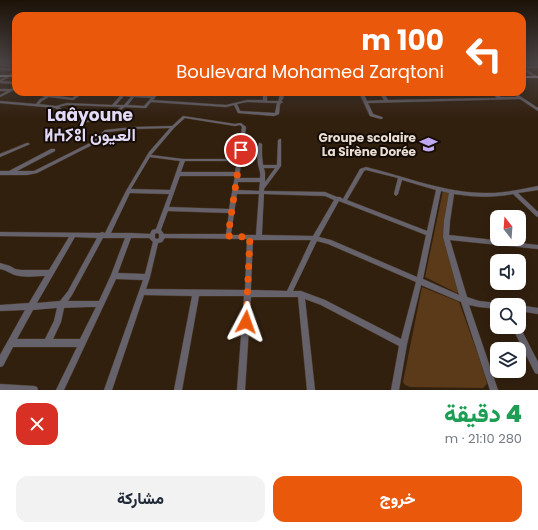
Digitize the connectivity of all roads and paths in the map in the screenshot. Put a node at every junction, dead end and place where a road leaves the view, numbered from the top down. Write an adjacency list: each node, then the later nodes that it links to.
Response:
1 (0, 82): 2 (street)
2 (12, 83)
3 (12, 89): 4 (street)
4 (0, 90)
5 (12, 90): 6 (street)
6 (0, 96)
7 (48, 96): 19 (street); 29 (street)
8 (78, 96): 19 (street)
9 (123, 96): 10 (street); 30 (street)
10 (135, 96): 17 (street); 31 (street)
11 (265, 96): 22 (street)
12 (281, 96): 27 (street)
13 (363, 96): 24 (street)
14 (383, 96): 25 (street)
15 (497, 96): 20 (street)
16 (517, 96): 18 (street)
17 (154, 97): 21 (street)
18 (520, 98): 20 (street); 33 (street)
19 (73, 99): 28 (street)
20 (501, 99): 25 (street)
21 (151, 101): 26 (street); 31 (street)
22 (265, 101): 26 (street); 27 (street)
23 (0, 102): 29 (street)
24 (366, 102): 25 (street); 34 (street)
25 (387, 102)
26 (236, 103): 27 (street); 27 (street)
27 (280, 103)
28 (67, 104): 30 (street); 32 (street)
29 (36, 105): 32 (street)
30 (113, 106): 31 (street)
31 (124, 106): 32 (street)
32 (56, 107)
33 (538, 110)
34 (381, 118)
35 (173, 127): 41 (street); 43 (street); 47 (street)
36 (280, 140): 44 (street)
37 (28, 144): 40 (street)
38 (260, 144): 45 (street)
39 (54, 150): 47 (street)
40 (0, 156)
41 (149, 156): 42 (street); 55 (street)
42 (183, 160): 43 (street); 48 (street)
43 (239, 160): 49 (street)
44 (279, 166): 45 (street); 56 (street)
45 (261, 167): 52 (street)
46 (1, 172): 47 (street)
47 (9, 173)
48 (178, 174): 49 (street); 58 (street)
49 (237, 174): 51 (street)
50 (400, 178): 53 (street); 61 (street); 63 (street)
51 (236, 180): 52 (street); 59 (street)
52 (262, 180): 56 (street)
53 (439, 188): 57 (street); 69 (street)
54 (538, 188): 60 (street)
55 (128, 191): 58 (street); 71 (street)
56 (262, 191): 59 (street); 62 (street); 75 (street)
57 (452, 191): 60 (street); 77 (street)
58 (172, 192): 64 (street)
59 (235, 192): 65 (street)
60 (513, 192): 66 (street)
61 (396, 194)
62 (338, 198): 63 (street); 76 (street)
63 (344, 201): 69 (street)
64 (167, 210): 65 (street); 68 (street)
65 (232, 211): 73 (street)
66 (538, 215)
67 (0, 234): 70 (street)
68 (161, 234): 73 (street); 78 (street)
69 (429, 234): 84 (street)
70 (72, 235): 71 (street); 81 (street)
71 (105, 235): 72 (street); 91 (street)
72 (129, 235): 78 (street); 82 (street)
73 (228, 236): 74 (street)
74 (250, 237): 75 (street); 88 (street)
75 (259, 237): 76 (street)
76 (315, 238): 84 (street); 86 (street)
77 (446, 238): 79 (street); 90 (street)
78 (153, 239): 83 (street)
79 (538, 247)
80 (0, 266): 81 (street)
81 (50, 273): 94 (street)
82 (114, 276): 83 (street); 92 (street)
83 (147, 277): 85 (street)
84 (419, 281): 90 (street); 102 (street)
85 (142, 292): 87 (street); 109 (street)
86 (289, 293): 88 (street); 89 (street)
87 (196, 294): 88 (street); 110 (street)
88 (248, 294): 111 (street)
89 (301, 294): 102 (street); 112 (street)
90 (464, 300): 93 (street); 114 (street)
91 (62, 304): 92 (street); 94 (street); 99 (street)
92 (99, 304): 100 (street)
93 (490, 305)
94 (30, 308): 95 (street); 101 (street)
95 (0, 309)
96 (526, 309): 97 (street)
97 (538, 311)
98 (520, 334): 104 (street)
99 (48, 342): 100 (street); 101 (street)
100 (82, 342): 108 (street)
101 (12, 343): 103 (street)
102 (403, 344): 113 (street)
103 (0, 363)
104 (538, 370)
105 (0, 388): 106 (street)
106 (21, 390): 107 (street)
107 (34, 390)
108 (60, 390)
109 (108, 390)
110 (178, 390)
111 (241, 390)
112 (311, 390)
113 (395, 390)
114 (494, 390)

